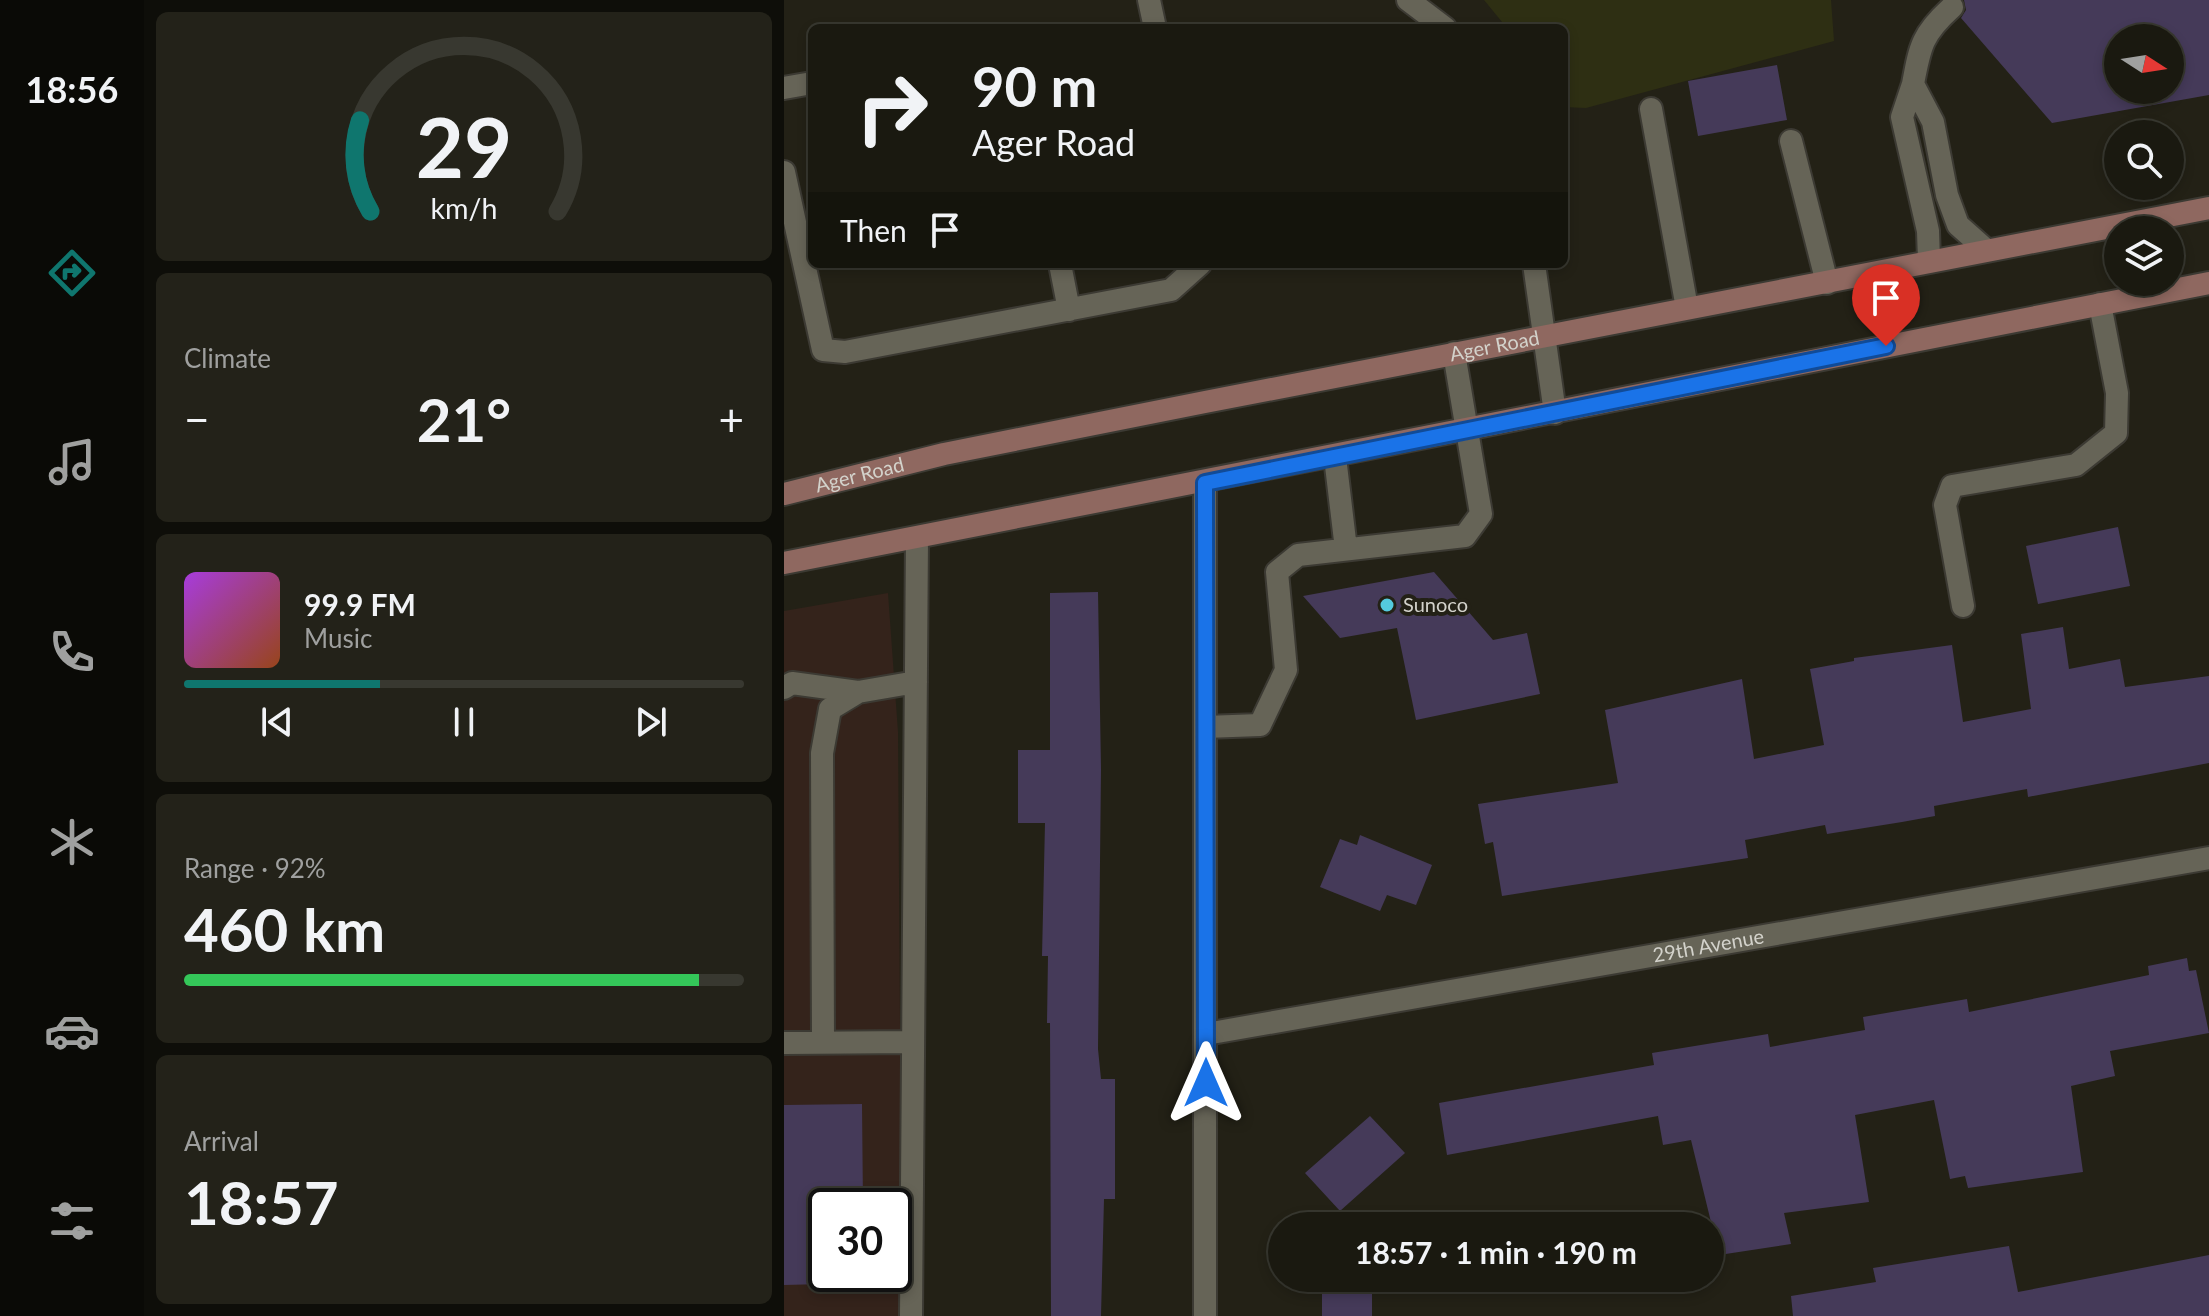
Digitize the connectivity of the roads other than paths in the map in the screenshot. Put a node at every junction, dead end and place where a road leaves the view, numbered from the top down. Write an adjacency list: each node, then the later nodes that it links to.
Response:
1 (1149, 0): 4 (street)
2 (1408, 0): 5 (street)
3 (1952, 7): 7 (street)
4 (1154, 24)
5 (1440, 24)
6 (808, 84): 8 (street)
7 (1913, 84): 13 (street); 14 (street)
8 (784, 88)
9 (1651, 109): 21 (street)
10 (1791, 141): 18 (street)
11 (784, 172): 22 (street)
12 (2209, 208): 13 (main road, Ager Road)
13 (1985, 249): 14 (main road, Ager Road)
14 (1929, 260): 18 (main road, Ager Road)
15 (1061, 268): 22 (street)
16 (1196, 268): 22 (street)
17 (1534, 268): 23 (street)
18 (1827, 283): 21 (main road, Ager Road)
19 (2209, 283): 20 (main road)
20 (2100, 304): 25 (main road); 37 (street)
21 (1687, 308): 23 (main road, Ager Road)
22 (1069, 310)
23 (1543, 336): 24 (main road, Ager Road); 25 (street)
24 (1454, 353): 26 (street); 30 (main road, Ager Road)
25 (1555, 413): 26 (main road)
26 (1469, 430): 27 (main road); 33 (street)
27 (1335, 457): 28 (main road); 33 (street)
28 (1205, 483): 32 (main road); 41 (street)
29 (784, 486): 30 (main road)
30 (808, 487): 31 (main road, Ager Road)
31 (784, 494)
32 (917, 538): 34 (main road); 38 (street)
33 (1346, 549): 41 (street)
34 (807, 558): 35 (main road); 36 (main road)
35 (784, 563)
36 (784, 572)
37 (1963, 606)
38 (916, 682): 40 (street); 45 (street)
39 (784, 688): 40 (street)
40 (858, 692): 44 (street)
41 (1205, 727): 43 (street)
42 (2209, 858): 43 (street, 29th Avenue)
43 (1206, 1034): 48 (street)
44 (823, 1042): 45 (street); 46 (street)
45 (913, 1042): 47 (street)
46 (784, 1043)
47 (911, 1316)
48 (1205, 1316)

